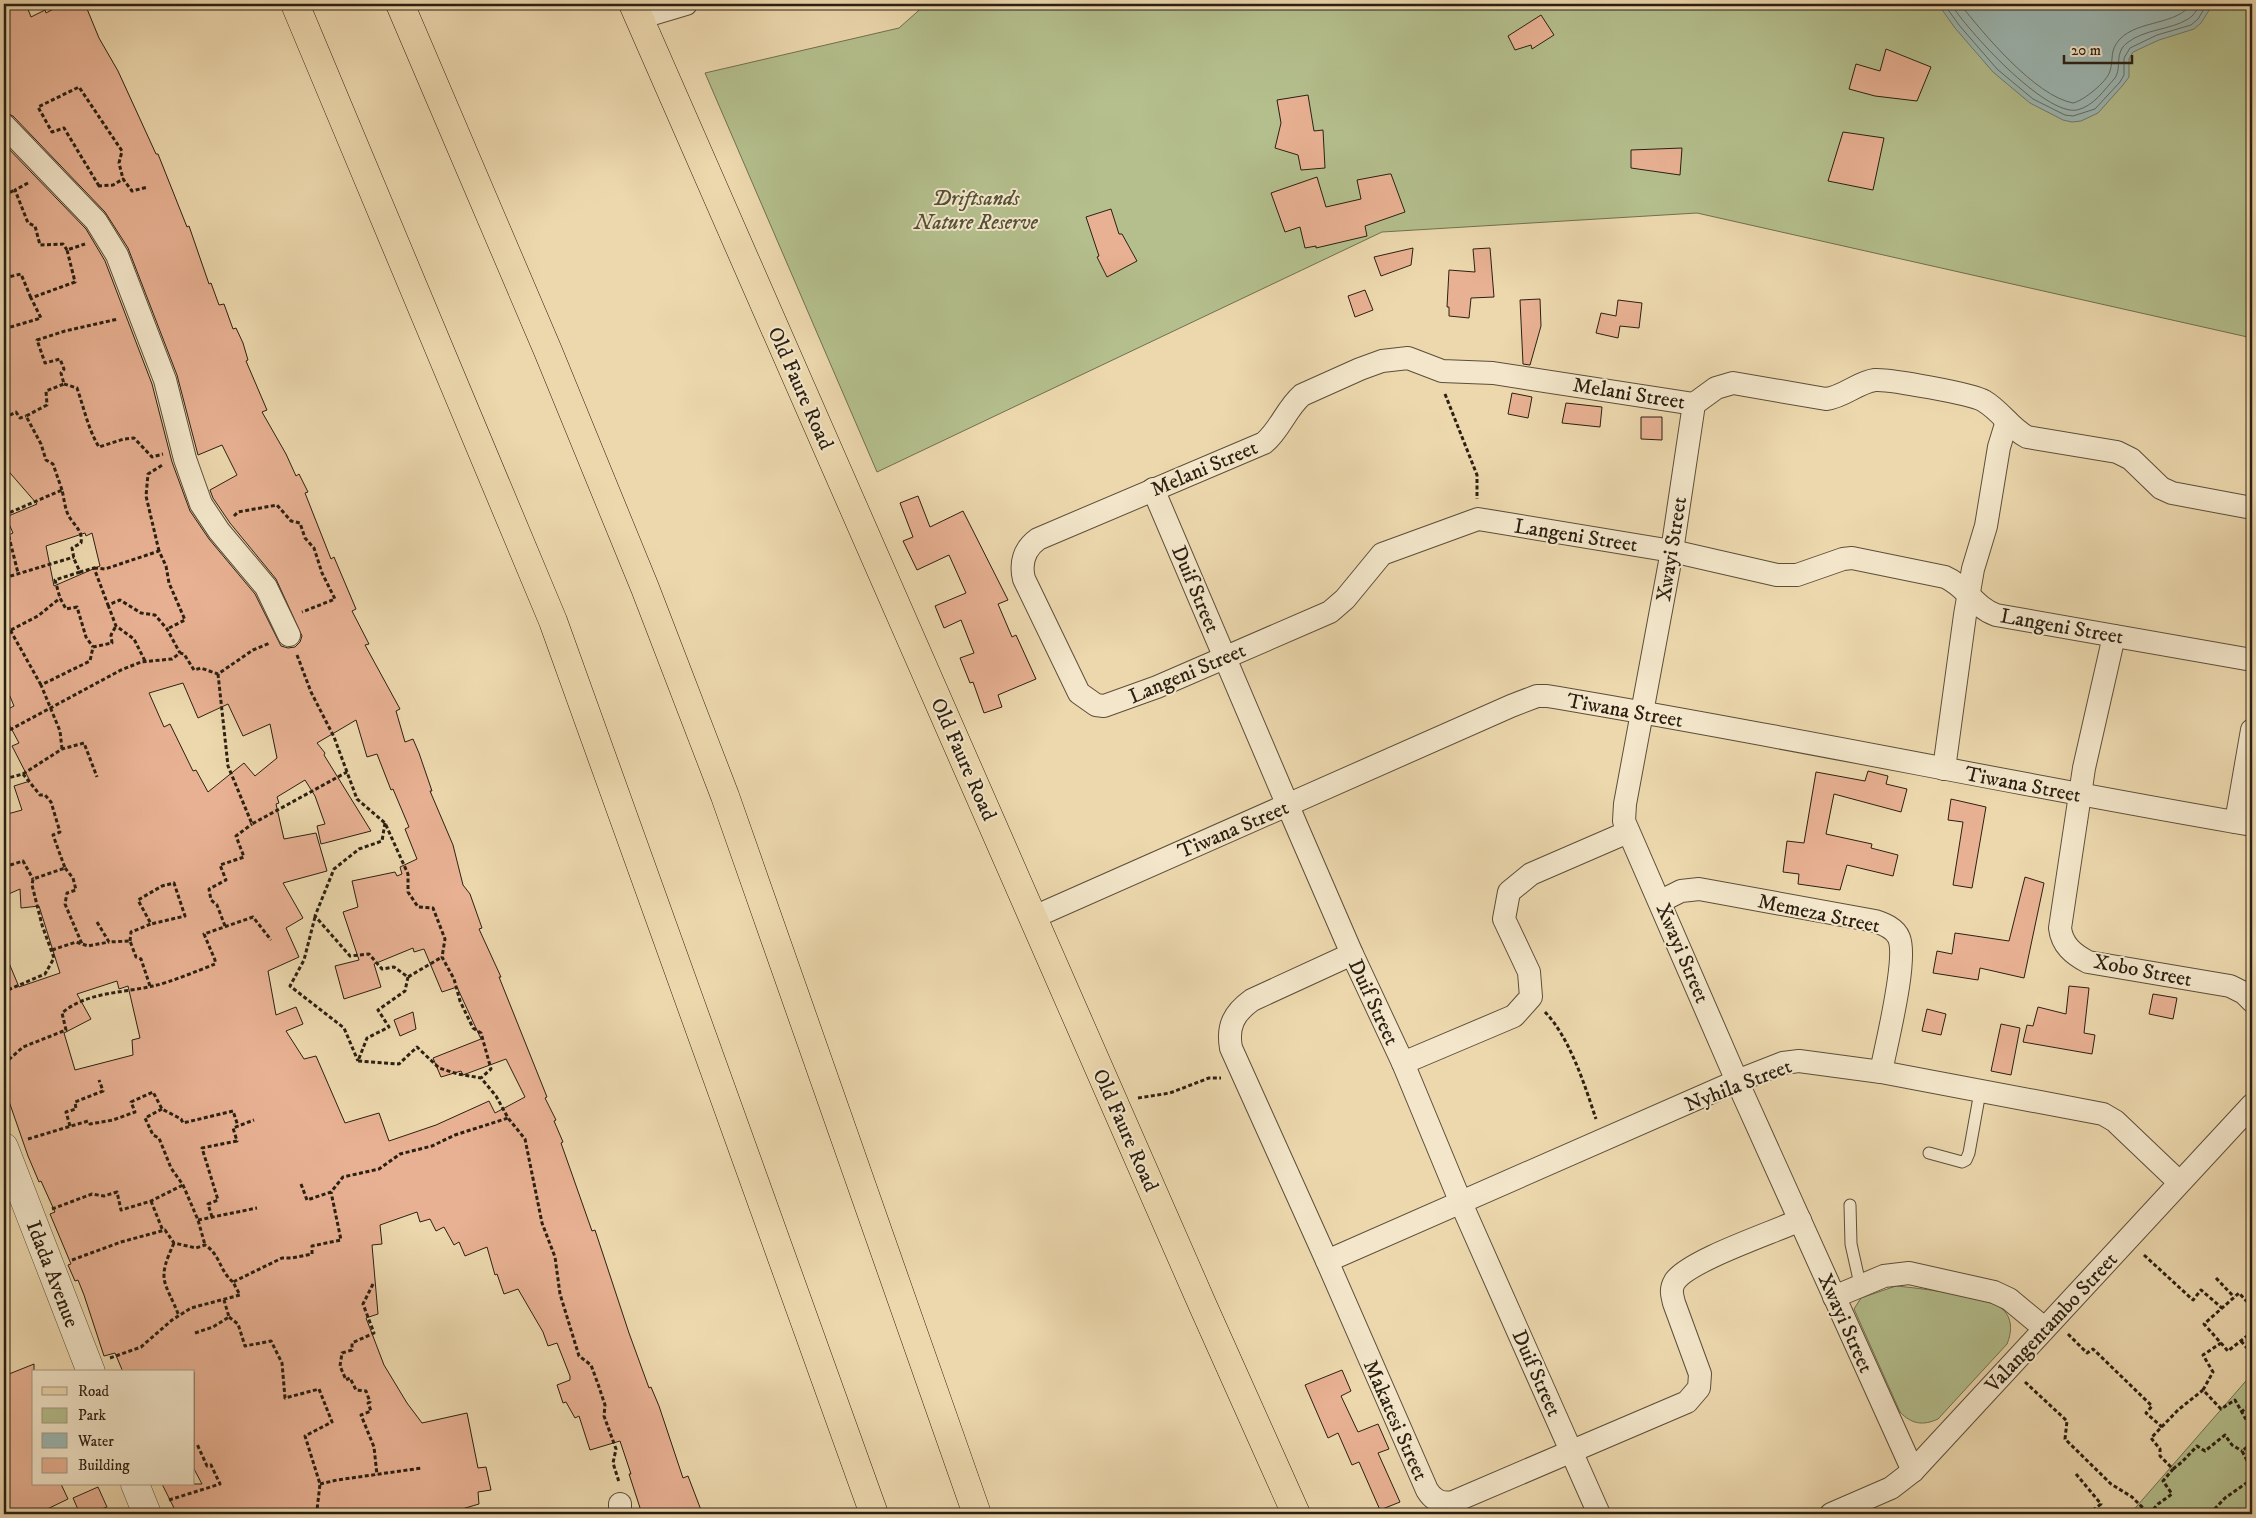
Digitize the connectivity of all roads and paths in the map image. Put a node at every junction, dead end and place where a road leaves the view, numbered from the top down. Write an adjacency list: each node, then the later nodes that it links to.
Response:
1 (295, 4): 169 (main road)
2 (400, 4): 170 (main road)
3 (686, 4): 4 (street)
4 (636, 11): 77 (main road, Old Faure Road)
5 (4, 125): 6 (street)
6 (48, 171): 10 (path); 12 (street)
7 (123, 179): 8 (path); 8 (path); 9 (path)
8 (98, 186): 12 (path)
9 (148, 187)
10 (15, 190): 11 (path); 14 (path)
11 (4, 196)
12 (77, 201): 13 (street)
13 (106, 237): 14 (path); 17 (street)
14 (68, 250): 16 (path)
15 (4, 278): 16 (path)
16 (31, 298): 18 (path)
17 (141, 314): 20 (path); 25 (street)
18 (4, 329)
19 (1442, 371): 21 (street, Melani Street); 26 (street, Melani Street); 30 (path)
20 (64, 384): 22 (path); 25 (path)
21 (1694, 404): 24 (street, Melani Street); 33 (street, Xwayi Street)
22 (26, 416): 23 (path); 27 (path)
23 (4, 418)
24 (2007, 421): 28 (street, Melani Street); 40 (street)
25 (184, 454): 31 (street); 32 (path)
26 (1153, 489): 34 (street, Melani Street); 51 (street, Duif Street)
27 (62, 490): 29 (path); 35 (path)
28 (2252, 508)
29 (4, 516): 38 (path)
30 (1478, 520): 33 (street, Langeni Street); 51 (street, Langeni Street)
31 (219, 531): 45 (street); 45 (path)
32 (159, 550): 36 (path); 46 (path)
33 (1672, 551): 40 (street, Langeni Street); 57 (street, Xwayi Street)
34 (1024, 556): 51 (street, Langeni Street)
35 (74, 557): 37 (path); 38 (path)
36 (94, 568): 37 (path); 42 (path)
37 (80, 572): 41 (path)
38 (18, 573): 39 (path)
39 (4, 578)
40 (1969, 596): 48 (street, Langeni Street); 61 (street)
41 (60, 598): 47 (path); 49 (path)
42 (108, 605): 44 (path); 46 (path)
43 (4, 618): 47 (path)
44 (116, 626): 49 (path); 53 (path)
45 (286, 628): 54 (path); 62 (path)
46 (167, 629): 50 (path)
47 (11, 630): 55 (path)
48 (2114, 636): 52 (street, Langeni Street); 66 (street, Xobo Street)
49 (93, 648): 55 (path)
50 (180, 653): 53 (path); 54 (path)
51 (1225, 657): 67 (street, Duif Street)
52 (2252, 660)
53 (145, 662): 56 (path)
54 (218, 674): 70 (path)
55 (41, 685): 56 (path)
56 (50, 707): 59 (path); 60 (path)
57 (1643, 712): 61 (street, Tiwana Street); 67 (street, Tiwana Street); 71 (street, Xwayi Street)
58 (2252, 730): 69 (street)
59 (4, 733)
60 (62, 748): 63 (path); 64 (path)
61 (1944, 769): 66 (street, Tiwana Street)
62 (347, 772): 68 (path); 70 (path)
63 (23, 774): 65 (path); 73 (path)
64 (97, 777)
65 (4, 779)
66 (2081, 795): 69 (street, Tiwana Street); 92 (street, Xobo Street)
67 (1288, 805): 77 (street, Tiwana Street); 86 (street, Duif Street)
68 (385, 822): 76 (path); 87 (path)
69 (2244, 823)
70 (252, 824): 80 (path)
71 (1628, 832): 75 (street, Xwayi Street); 91 (street)
72 (4, 867): 74 (path)
73 (65, 868): 74 (path); 84 (path)
74 (32, 879): 85 (path)
75 (1661, 901): 96 (street, Memeza Street); 100 (street, Xwayi Street)
76 (315, 916): 88 (path); 93 (path)
77 (1034, 916): 171 (main road, Old Faure Road)
78 (97, 922): 82 (path)
79 (151, 924): 79 (path); 83 (path)
80 (225, 926): 81 (path); 89 (path)
81 (271, 940)
82 (109, 942): 83 (path); 84 (path)
83 (130, 942): 89 (path)
84 (82, 944): 85 (path)
85 (52, 950): 90 (path)
86 (1352, 954): 94 (street, Duif Street); 99 (street, Makatesi Street)
87 (442, 957): 88 (path); 97 (path)
88 (408, 977): 93 (path)
89 (150, 986): 95 (path)
90 (4, 994)
91 (1531, 997): 94 (street); 109 (path)
92 (2252, 1001)
93 (358, 1062): 97 (path)
94 (1403, 1063): 117 (street, Duif Street)
95 (4, 1064)
96 (1881, 1072): 100 (street, Nyhila Street); 101 (street, Nyhila Street)
97 (482, 1078): 105 (path)
98 (99, 1080): 107 (path)
99 (1246, 1080): 102 (path); 128 (street, Makatesi Street)
100 (1737, 1081): 109 (street, Nyhila Street); 123 (street, Xwayi Street)
101 (1980, 1092): 111 (lane); 112 (street, Nyhila Street)
102 (1135, 1098)
103 (2252, 1105): 112 (street, Valangentambo Street)
104 (162, 1109): 107 (path); 108 (path); 114 (path)
105 (508, 1118): 115 (path); 167 (path)
106 (254, 1120): 108 (path)
107 (70, 1126): 110 (path)
108 (238, 1126): 121 (path)
109 (1603, 1140): 117 (street, Nyhila Street)
110 (4, 1148): 120 (street, Idada Avenue)
111 (1930, 1153)
112 (2179, 1182): 125 (street, Valangentambo Street)
113 (301, 1184): 115 (path)
114 (182, 1185): 116 (path); 122 (path)
115 (331, 1192): 131 (path)
116 (151, 1201): 120 (path); 124 (path)
117 (1461, 1203): 128 (street, Nyhila Street); 157 (street, Duif Street)
118 (1850, 1205): 133 (lane)
119 (257, 1208): 121 (path)
120 (30, 1214): 129 (street, Idada Avenue)
121 (212, 1218): 122 (path)
122 (198, 1220): 127 (path)
123 (1800, 1220): 134 (street, Xwayi Street); 157 (street, Makatesi Street)
124 (163, 1231): 126 (path); 129 (path)
125 (2127, 1239): 138 (path); 141 (street, Valangentambo Street)
126 (174, 1243): 127 (path); 139 (path)
127 (204, 1245): 131 (path)
128 (1327, 1262): 157 (street, Makatesi Street)
129 (50, 1268): 147 (street, Idada Avenue)
130 (2216, 1278): 135 (path)
131 (234, 1282): 136 (path)
132 (372, 1284): 163 (path)
133 (1860, 1284): 134 (street); 141 (street)
134 (1834, 1296): 161 (street, Xwayi Street)
135 (2234, 1297): 137 (path); 138 (path)
136 (224, 1300): 139 (path); 140 (path)
137 (2252, 1303)
138 (2222, 1308): 145 (path)
139 (179, 1316): 147 (path)
140 (229, 1317): 143 (path); 165 (path)
141 (2048, 1324): 148 (street, Valangentambo Street); 152 (path)
142 (2252, 1332): 144 (path)
143 (195, 1333)
144 (2240, 1341): 145 (path); 146 (path)
145 (2221, 1343): 149 (path)
146 (2252, 1354)
147 (90, 1369)
148 (2007, 1369): 159 (path); 161 (street, Valangentambo Street)
149 (2203, 1390): 151 (path); 152 (path)
150 (2252, 1404): 151 (path)
151 (2241, 1412): 153 (path)
152 (2162, 1427): 159 (path)
153 (2252, 1430)
154 (2252, 1443): 156 (path)
155 (197, 1444): 166 (path)
156 (2242, 1450): 159 (path); 160 (path)
157 (1571, 1451): 172 (street, Duif Street)
158 (422, 1468): 163 (path)
159 (2173, 1469)
160 (2252, 1470)
161 (1913, 1471): 173 (street, Valangentambo Street)
162 (2076, 1474): 174 (path)
163 (377, 1475): 165 (path)
164 (2252, 1479): 175 (path)
165 (320, 1484): 168 (path)
166 (142, 1502)
167 (620, 1509)
168 (311, 1514)
169 (874, 1514)
170 (977, 1514)
171 (1296, 1514)
172 (1599, 1514)
173 (1831, 1514)
174 (2088, 1514)
175 (2210, 1514)

